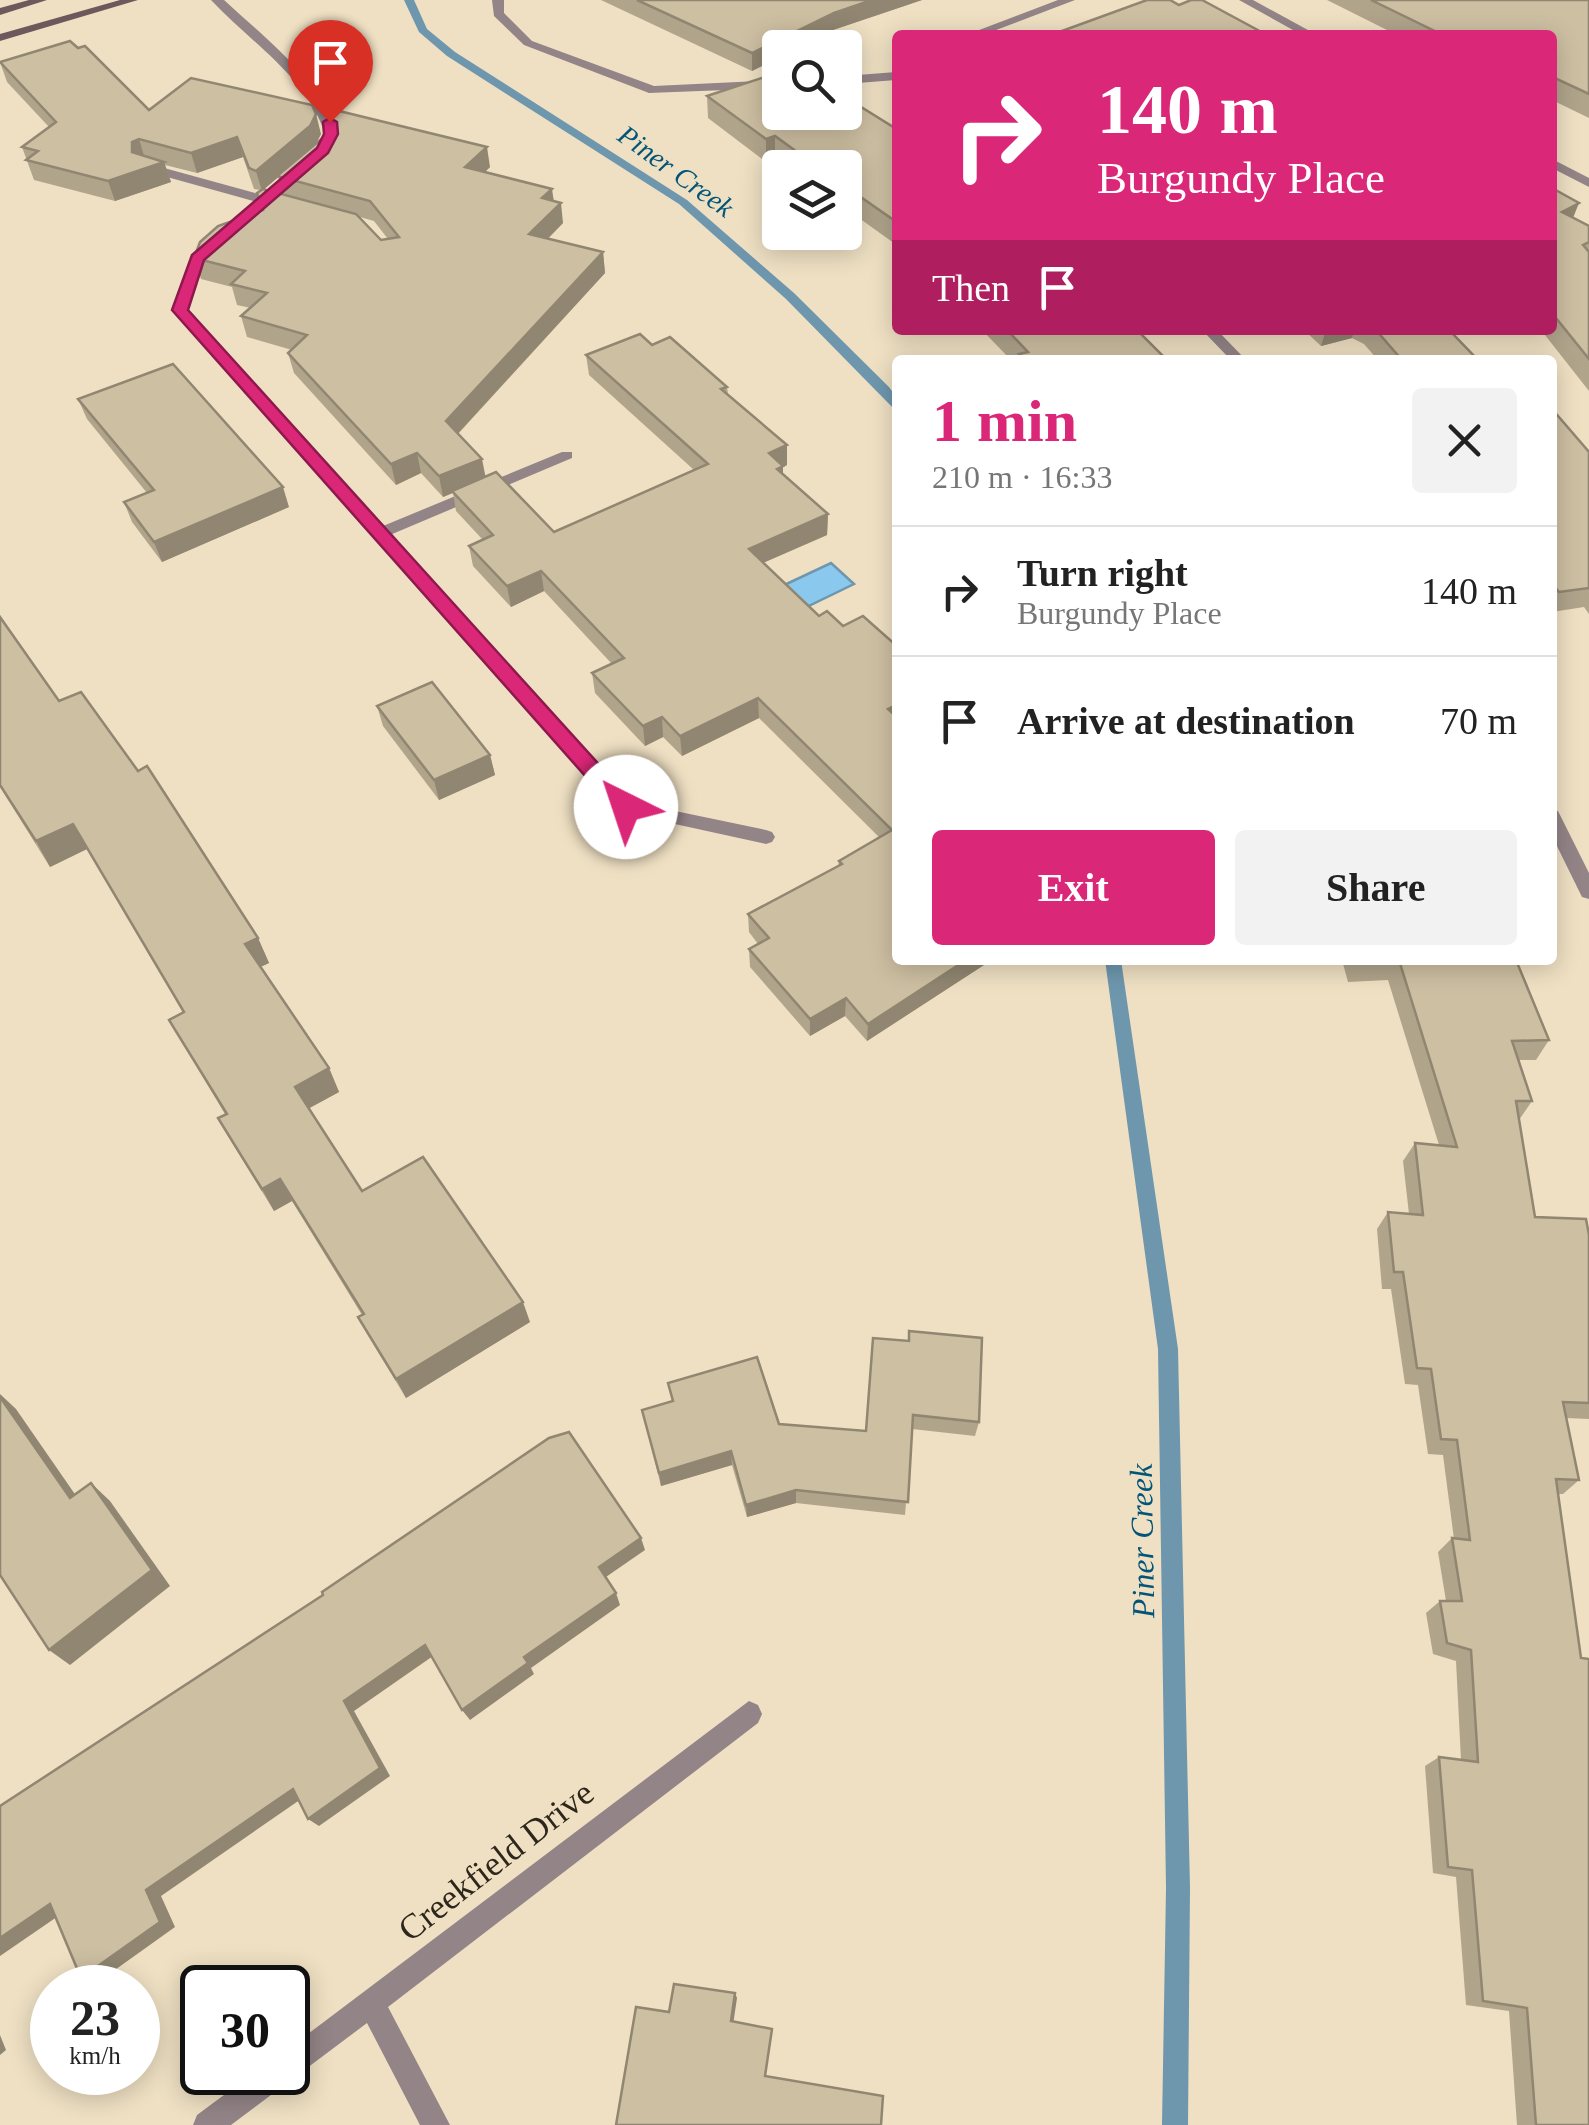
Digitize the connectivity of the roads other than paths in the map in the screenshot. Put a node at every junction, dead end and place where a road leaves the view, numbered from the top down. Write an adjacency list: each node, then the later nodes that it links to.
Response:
1 (41, 0): 7 (main road)
2 (132, 0): 10 (main road)
3 (217, 0): 17 (street)
4 (498, 0): 13 (street)
5 (1069, 0): 8 (street)
6 (1245, 0): 9 (street)
7 (0, 12)
8 (986, 30)
9 (1302, 30)
10 (0, 38)
11 (892, 77): 12 (street)
12 (862, 79)
13 (762, 85)
14 (146, 167): 17 (street)
15 (1557, 167): 16 (street)
16 (1589, 183)
17 (265, 200): 18 (street); 22 (street)
18 (299, 210)
19 (1214, 335): 20 (street)
20 (1234, 355)
21 (566, 455): 22 (street)
22 (381, 532): 24 (street)
23 (1557, 826): 25 (street)
24 (766, 836)
25 (1589, 892)
26 (749, 1714): 27 (street, Creekfield Drive)
27 (372, 2004): 28 (street, Creekfield Drive); 31 (street)
28 (310, 2050)
29 (247, 2095): 30 (street)
30 (206, 2125)
31 (436, 2125)

